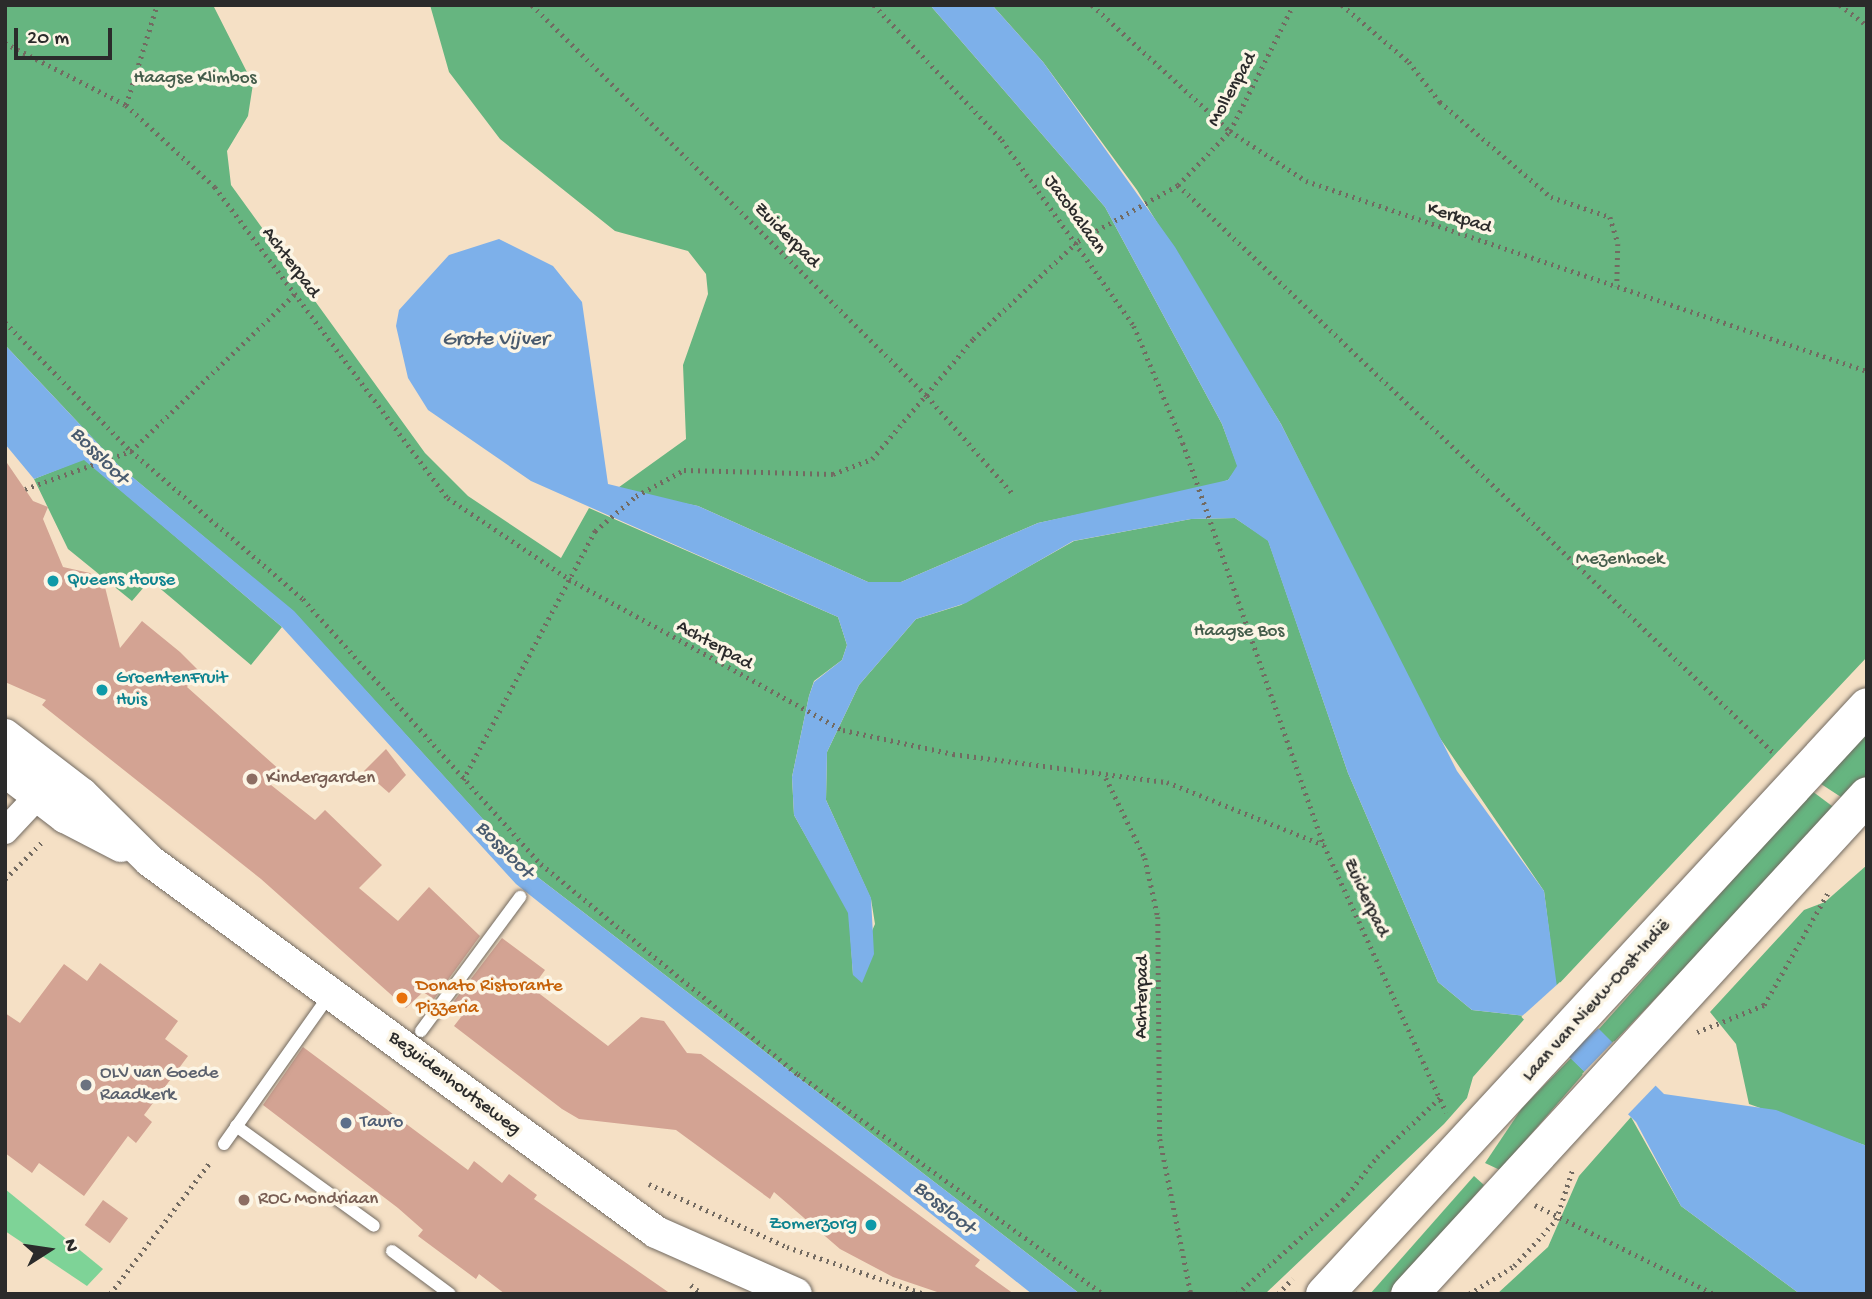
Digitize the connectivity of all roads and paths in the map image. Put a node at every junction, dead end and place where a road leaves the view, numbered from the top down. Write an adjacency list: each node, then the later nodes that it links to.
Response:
1 (157, 5): 10 (path)
2 (532, 5): 18 (path, Zuiderpad)
3 (874, 5): 13 (path, Jacobalaan)
4 (1092, 5): 11 (path, Kerkpad)
5 (1293, 5): 11 (path, Mollenpad)
6 (1342, 5): 14 (path)
7 (1840, 5): 8 (path)
8 (1867, 25)
9 (5, 43): 10 (path, Achterpad)
10 (126, 105): 15 (path, Achterpad)
11 (1230, 131): 12 (path, Mollenpad); 14 (path, Kerkpad)
12 (1178, 185): 13 (path, Mollenpad); 26 (path)
13 (1078, 241): 18 (path, Mollenpad); 32 (path, Jacobalaan)
14 (1617, 286): 17 (path, Kerkpad)
15 (296, 293): 19 (path); 22 (path, Achterpad)
16 (5, 322): 19 (path)
17 (1867, 371)
18 (927, 396): 21 (path, Zuiderpad); 22 (path, Mollenpad)
19 (131, 451): 20 (path); 28 (path)
20 (25, 489)
21 (1013, 494)
22 (569, 579): 27 (path, Achterpad); 28 (path)
23 (1867, 706): 26 (main road, Laan van Nieuw-Oost-Indië)
24 (5, 735): 29 (street, Bezuidenhoutseweg)
25 (5, 771): 29 (street, Bezuidenhoutseweg)
26 (1803, 775): 50 (main road, Laan van Nieuw-Oost-Indië)
27 (1106, 777): 32 (path, Zuiderpad); 48 (path, Achterpad)
28 (463, 780): 47 (path)
29 (48, 786): 31 (street); 35 (street, Bezuidenhoutseweg)
30 (1867, 795): 37 (main road)
31 (5, 831)
32 (1324, 845): 49 (path, Zuiderpad)
33 (1832, 880): 37 (path)
34 (520, 897): 36 (lane)
35 (331, 992): 38 (lane); 44 (street, Bezuidenhoutseweg)
36 (421, 1031)
37 (1671, 1031): 51 (main road)
38 (236, 1126): 39 (lane); 42 (lane)
39 (224, 1144): 45 (path)
40 (1574, 1164): 41 (path)
41 (1556, 1220): 52 (path); 53 (path)
42 (374, 1226)
43 (392, 1251): 46 (lane)
44 (778, 1292)
45 (110, 1294)
46 (450, 1294)
47 (1102, 1294)
48 (1191, 1294)
49 (1237, 1294)
50 (1324, 1294)
51 (1409, 1294)
52 (1469, 1294)
53 (1714, 1294)

